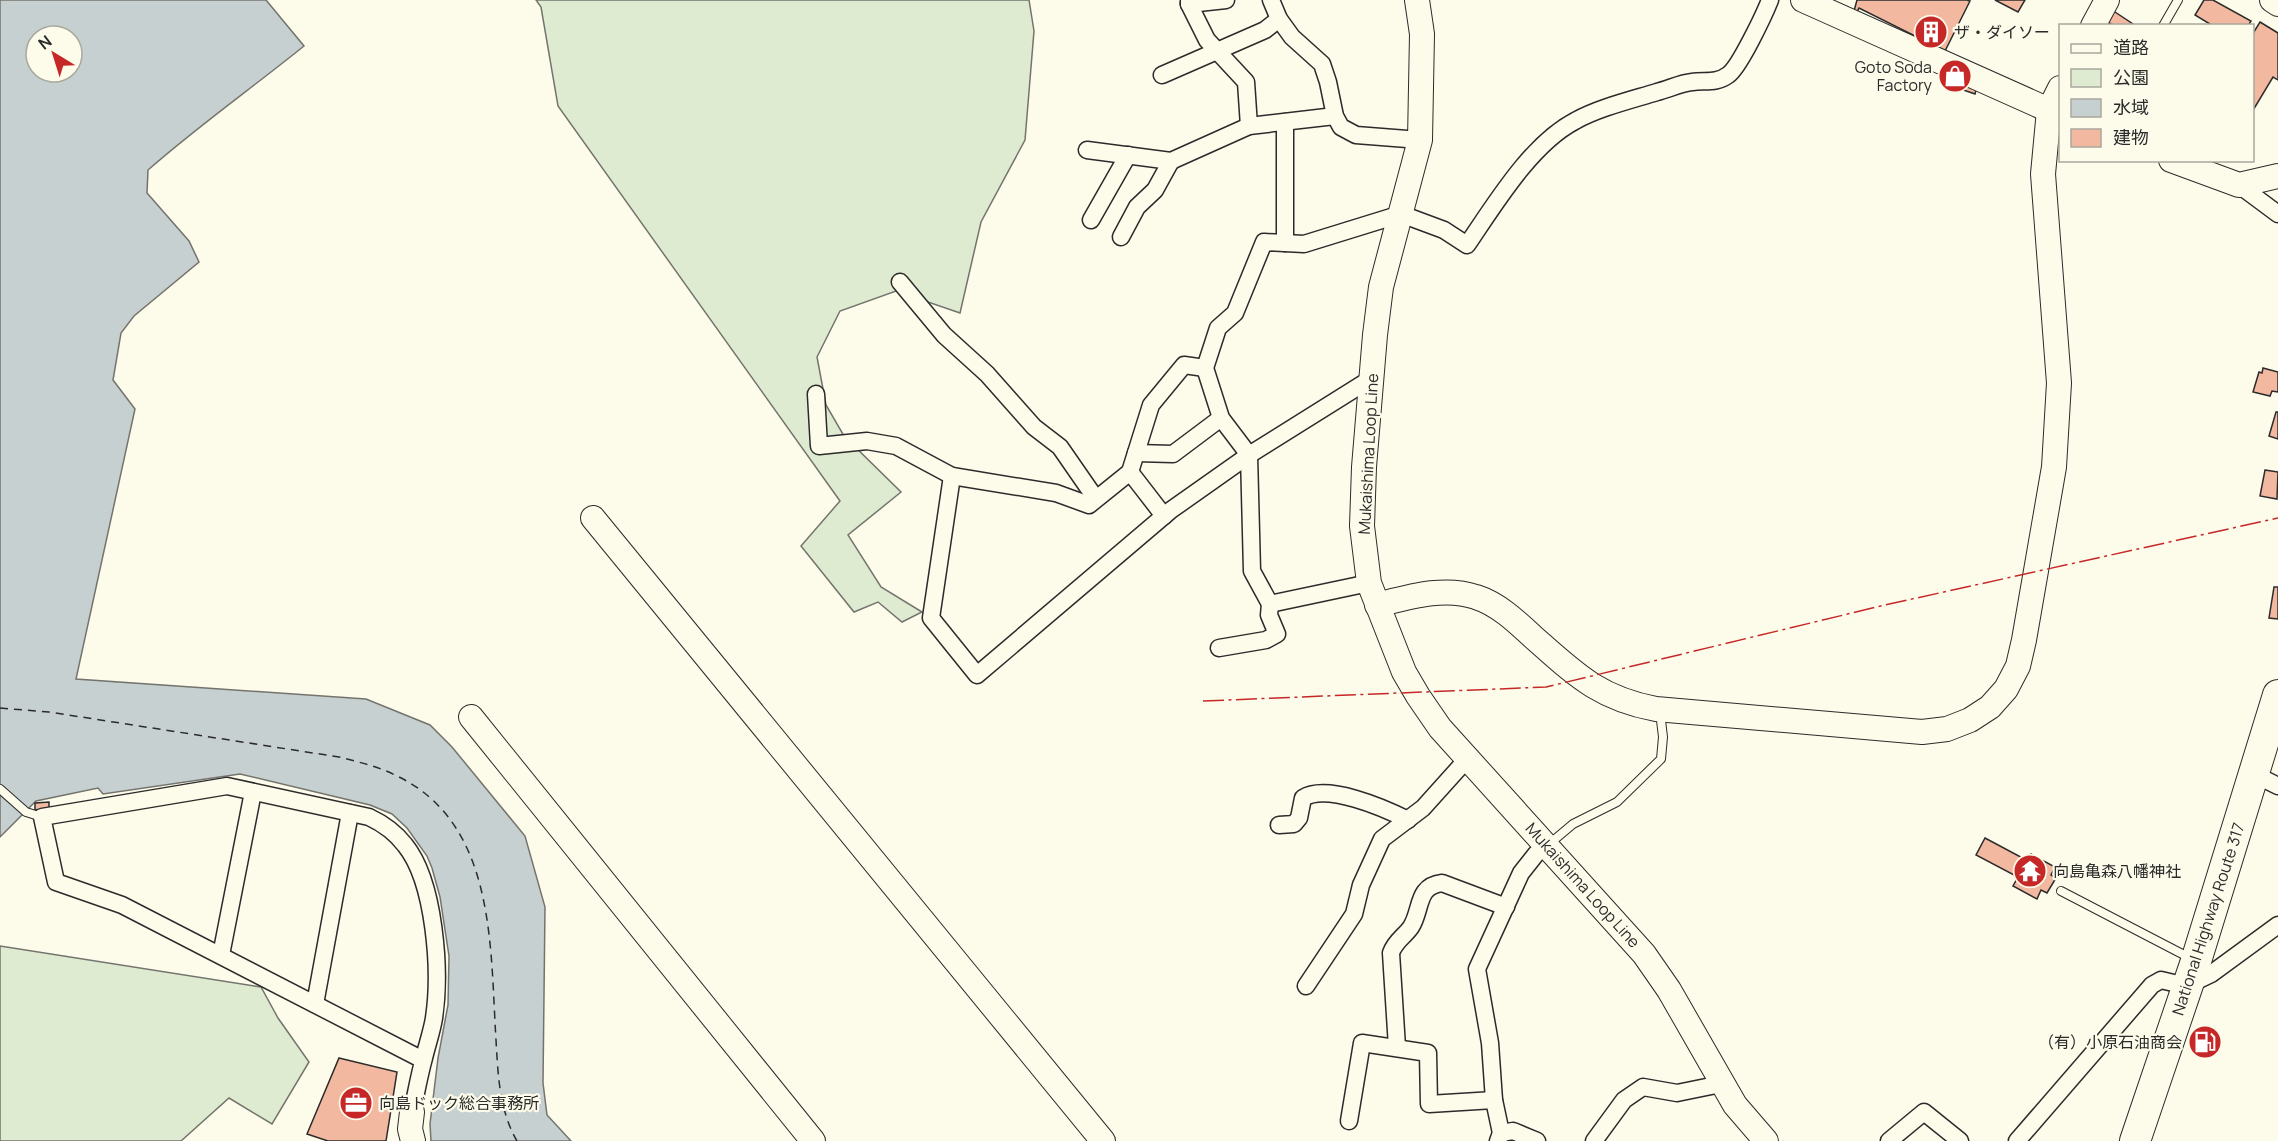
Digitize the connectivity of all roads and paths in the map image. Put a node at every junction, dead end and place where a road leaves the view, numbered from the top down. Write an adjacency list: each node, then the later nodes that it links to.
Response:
1 (1226, 0): 9 (street)
2 (1271, 0): 12 (street)
3 (1417, 0): 22 (street, Mukaishima Loop Line)
4 (1770, 0): 29 (street)
5 (1805, 0): 11 (street)
6 (2107, 0): 13 (street)
7 (2178, 0): 14 (lane)
8 (2272, 0): 10 (street)
9 (1189, 2): 15 (street)
10 (2278, 4)
11 (1830, 5): 18 (street)
12 (1279, 19): 15 (street); 19 (street)
13 (2094, 24)
14 (2164, 24)
15 (1217, 52): 16 (street); 21 (street)
16 (1162, 75)
17 (2059, 96): 18 (street)
18 (2055, 113): 51 (street)
19 (1335, 116): 20 (street); 22 (street)
20 (1285, 122): 21 (street); 33 (street)
21 (1249, 126): 25 (street)
22 (1420, 140): 29 (street, Mukaishima Loop Line)
23 (1087, 150): 24 (street)
24 (1128, 155): 25 (street); 31 (street)
25 (1171, 160): 32 (street)
26 (2177, 162): 28 (street)
27 (2278, 176): 28 (street)
28 (2240, 185): 30 (street)
29 (1401, 214): 33 (street); 36 (street, Mukaishima Loop Line)
30 (2278, 214)
31 (1091, 220)
32 (1121, 237)
33 (1285, 243): 35 (street)
34 (900, 282): 43 (street)
35 (1205, 368): 38 (street); 39 (street)
36 (1372, 378): 40 (street); 46 (street, Mukaishima Loop Line)
37 (816, 394): 42 (street)
38 (1221, 418): 39 (street); 40 (street)
39 (1136, 453): 41 (street)
40 (1249, 456): 44 (street); 47 (street)
41 (1130, 472): 43 (street); 44 (street)
42 (952, 476): 43 (street); 44 (street)
43 (1096, 500)
44 (1164, 516)
45 (593, 518): 78 (street)
46 (1369, 583): 47 (street); 48 (street, Mukaishima Loop Line)
47 (1270, 604): 49 (street)
48 (1377, 605): 51 (street); 53 (street, Mukaishima Loop Line)
49 (1219, 648)
50 (2278, 695): 54 (highway, National Highway Route 317)
51 (1660, 709): 61 (lane)
52 (471, 717): 77 (street)
53 (1468, 758): 59 (street); 61 (street, Mukaishima Loop Line)
54 (2266, 780): 66 (highway, National Highway Route 317)
55 (0, 789): 58 (lane)
56 (253, 792): 57 (street); 58 (street); 65 (street)
57 (350, 813): 68 (street); 70 (street)
58 (34, 815): 65 (street)
59 (1408, 820): 60 (street); 67 (street)
60 (1279, 825)
61 (1547, 845): 63 (street); 71 (street, Mukaishima Loop Line)
62 (2061, 891): 66 (lane)
63 (1506, 907): 69 (street); 72 (street)
64 (2278, 925): 66 (street)
65 (221, 956): 68 (street)
66 (2191, 973): 84 (street); 85 (highway, National Highway Route 317)
67 (1306, 987)
68 (315, 1004): 70 (street)
69 (1397, 1047): 72 (street); 74 (street)
70 (423, 1060): 73 (street)
71 (1721, 1084): 80 (street); 81 (street, Mukaishima Loop Line)
72 (1494, 1100): 75 (street)
73 (412, 1112): 76 (street)
74 (1349, 1121)
75 (1500, 1137): 79 (street)
76 (412, 1141)
77 (813, 1141)
78 (1102, 1141)
79 (1537, 1141)
80 (1594, 1141)
81 (1765, 1141)
82 (1889, 1141): 83 (street)
83 (1960, 1141)
84 (2017, 1141)
85 (2135, 1141)

